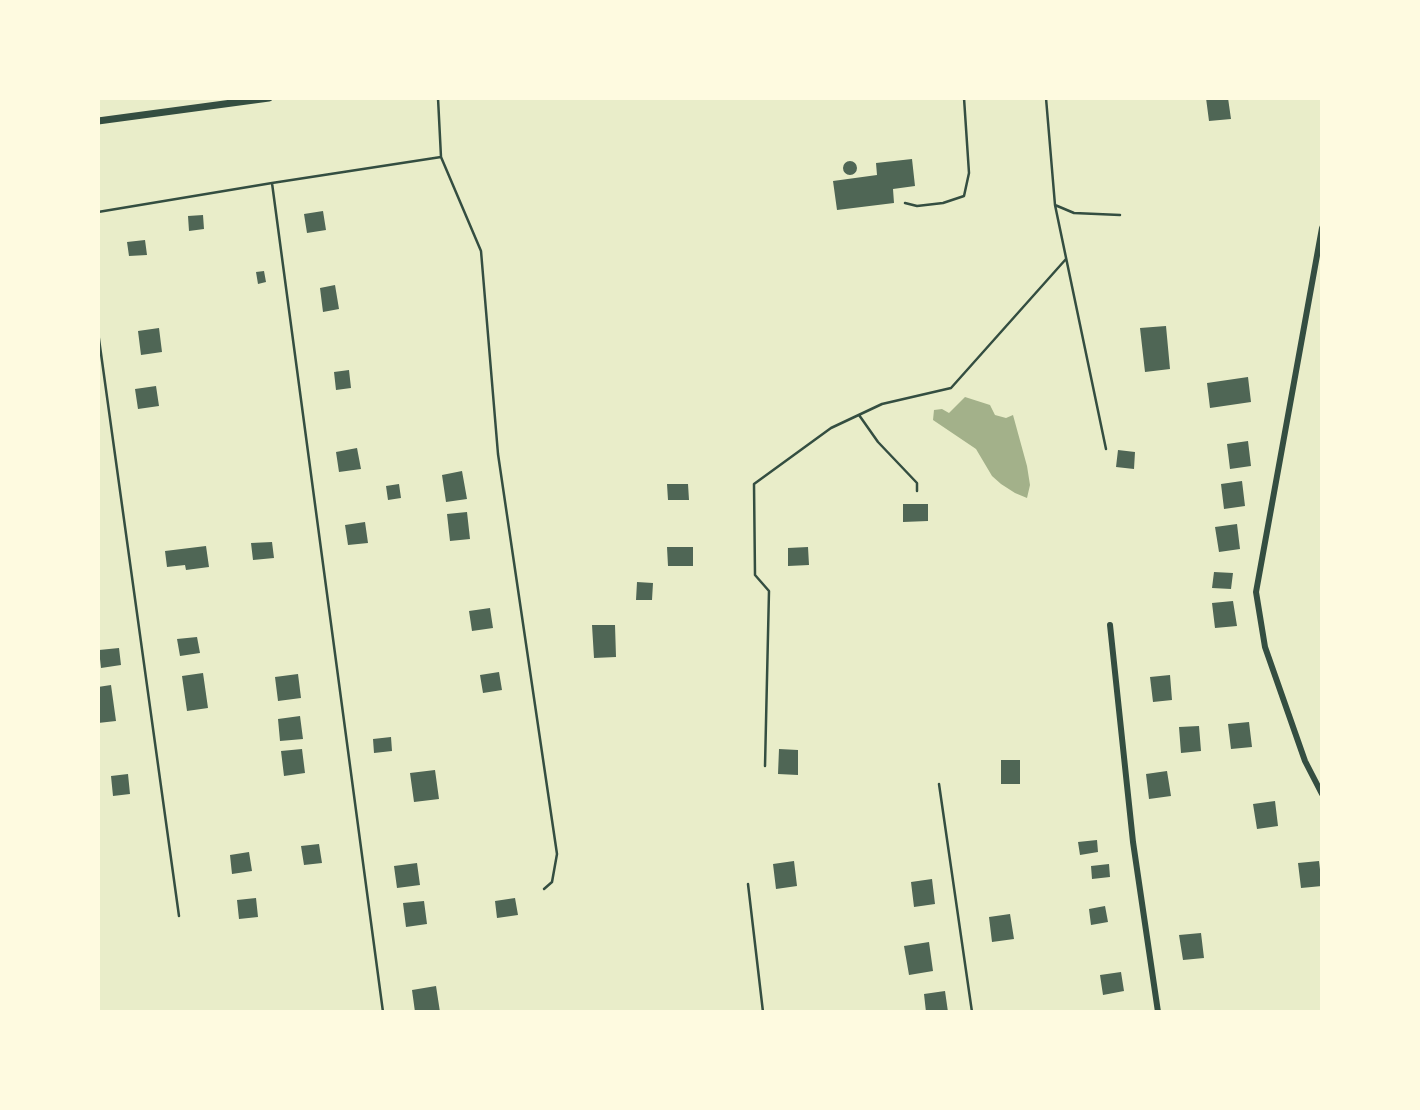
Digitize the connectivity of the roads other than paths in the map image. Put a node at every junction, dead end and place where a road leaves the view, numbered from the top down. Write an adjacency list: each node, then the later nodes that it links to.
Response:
1 (269, 98): 5 (street)
2 (438, 98): 6 (lane)
3 (964, 98): 8 (lane)
4 (1046, 98): 9 (lane)
5 (98, 121)
6 (441, 157): 7 (lane); 23 (lane)
7 (272, 183): 10 (lane); 25 (lane)
8 (905, 203)
9 (1055, 205): 11 (lane); 13 (lane)
10 (98, 212)
11 (1120, 215)
12 (1322, 228): 21 (street)
13 (1066, 259): 15 (lane); 16 (lane)
14 (98, 332): 24 (lane)
15 (859, 415): 17 (lane); 19 (lane)
16 (1106, 449)
17 (917, 491)
18 (1110, 625): 28 (street)
19 (765, 766)
20 (939, 784): 27 (lane)
21 (1322, 794)
22 (748, 884): 26 (lane)
23 (544, 889)
24 (179, 916)
25 (383, 1012)
26 (763, 1012)
27 (971, 1012)
28 (1158, 1012)

